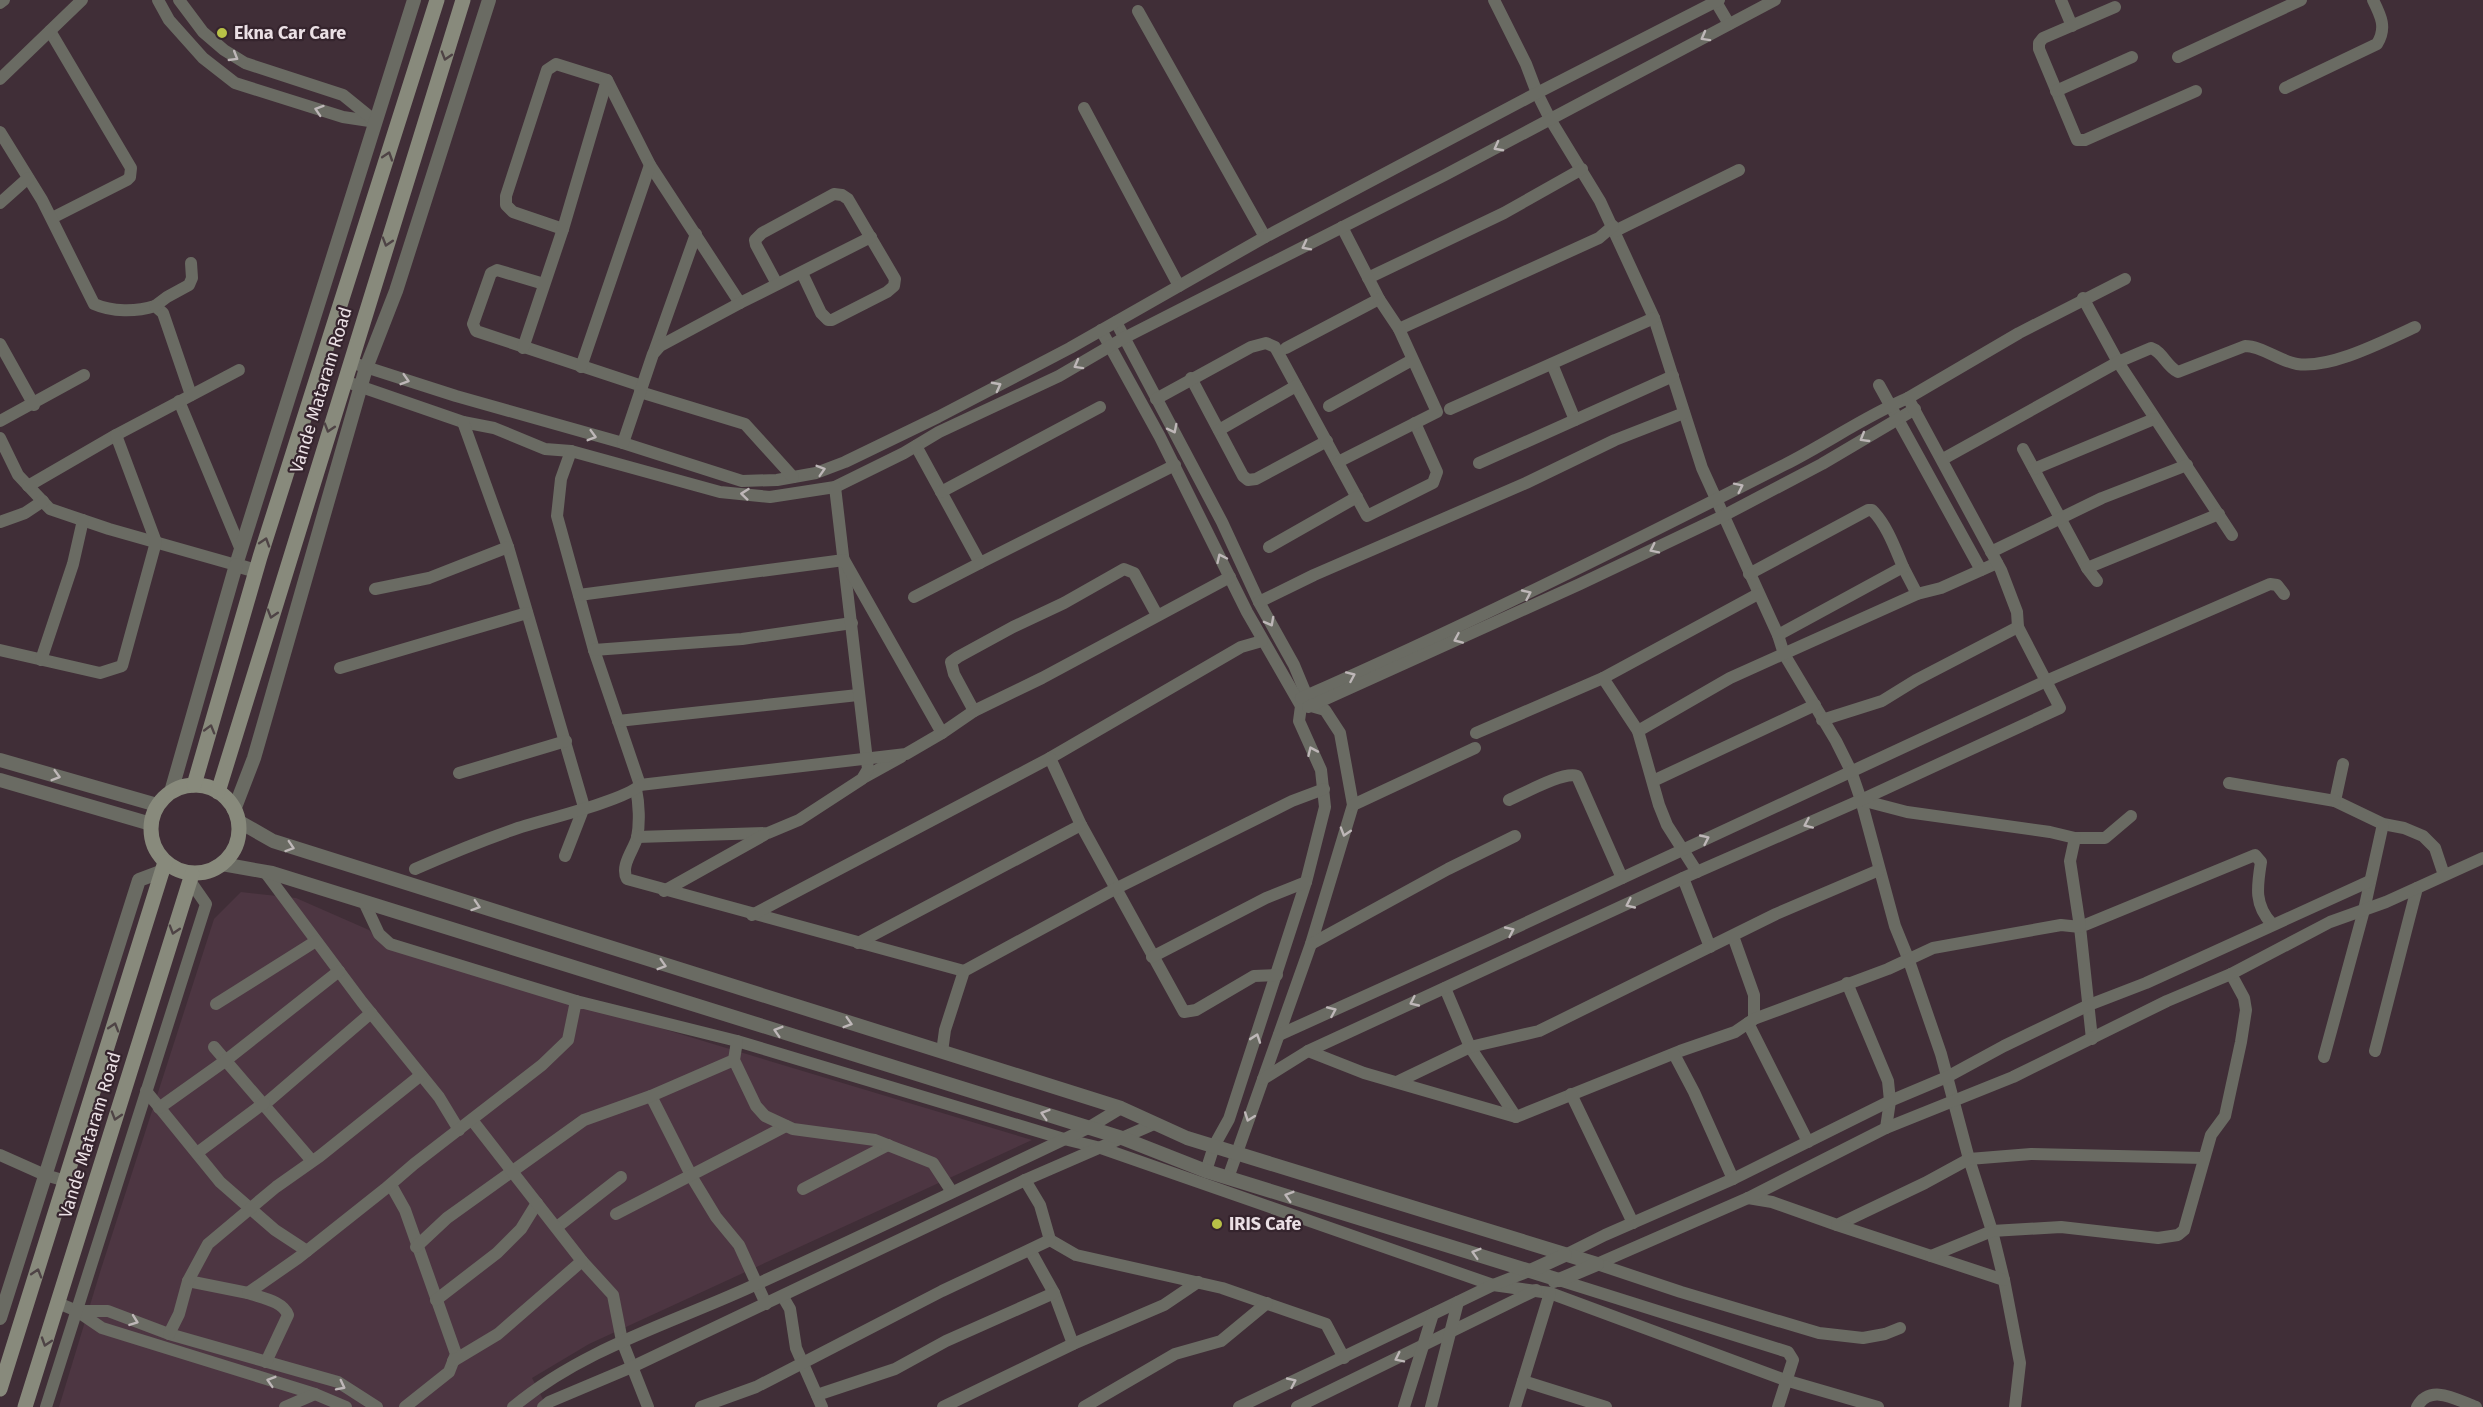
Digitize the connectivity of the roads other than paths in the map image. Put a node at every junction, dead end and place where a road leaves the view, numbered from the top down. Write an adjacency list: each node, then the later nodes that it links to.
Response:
1 (4, 0): 15 (street)
2 (82, 0): 20 (street)
3 (158, 0): 31 (street, one-way to 3)
4 (179, 0): 31 (street, one-way to 31)
5 (414, 0): 31 (street)
6 (437, 0): 135 (main road, Vande Mataram Road, one-way to 6)
7 (463, 0): 68 (main road, Vande Mataram Road, one-way to 68)
8 (489, 0): 72 (street)
9 (1494, 0): 28 (street)
10 (1775, 0): 18 (street)
11 (2061, 0): 19 (street)
12 (2301, 0): 22 (street)
13 (2373, 0): 25 (street)
14 (1717, 1): 18 (street); 28 (street)
15 (0, 3)
16 (2115, 7): 19 (street)
17 (1137, 11): 44 (street)
18 (1729, 24): 30 (street, one-way to 30)
19 (2072, 26): 26 (street)
20 (50, 31): 23 (street); 38 (street)
21 (2132, 57): 26 (street)
22 (2178, 57)
23 (0, 79)
24 (607, 80): 33 (street); 40 (street); 40 (street)
25 (2285, 88)
26 (2056, 91): 27 (street)
27 (2196, 91)
28 (1537, 93): 30 (street); 44 (street)
29 (1084, 108): 51 (street)
30 (1550, 119): 34 (street); 39 (street, one-way to 39)
31 (376, 122): 127 (street)
32 (0, 132): 36 (street)
33 (650, 165): 42 (street); 71 (street)
34 (1582, 169): 41 (street); 47 (street)
35 (1739, 170): 41 (street)
36 (28, 178): 37 (street); 38 (street)
37 (0, 203)
38 (52, 218): 55 (street)
39 (1342, 228): 47 (street); 61 (street, one-way to 61)
40 (563, 229): 49 (street)
41 (1614, 229): 56 (street); 59 (street)
42 (696, 234): 54 (street); 66 (street)
43 (871, 237): 46 (street); 46 (street); 50 (street)
44 (1265, 237): 51 (street)
45 (191, 263): 55 (street)
46 (802, 273): 50 (street)
47 (1368, 278): 53 (street)
48 (2125, 279): 52 (street)
49 (544, 284): 64 (street); 64 (street)
50 (777, 284): 54 (street)
51 (1179, 286): 57 (street)
52 (2084, 298): 69 (street); 84 (street)
53 (1379, 299): 59 (street); 65 (street)
54 (740, 303): 66 (street)
55 (155, 306): 82 (street)
56 (1654, 318): 70 (street); 75 (street)
57 (1116, 322): 60 (street); 61 (street)
58 (2415, 327): 69 (street)
59 (1399, 329): 67 (street)
60 (1101, 330): 63 (street); 111 (street, one-way to 60)
61 (1124, 338): 63 (street); 83 (street)
62 (0, 344): 85 (street)
63 (1110, 347): 102 (street, one-way to 102); 108 (street)
64 (523, 348): 71 (street)
65 (1286, 348)
66 (653, 354): 81 (street)
67 (1412, 360): 87 (street); 96 (street)
68 (350, 362): 72 (street); 77 (main road, Vande Mataram Road)
69 (2118, 362): 92 (street); 105 (street)
70 (1552, 364): 89 (street); 93 (street)
71 (581, 367): 81 (street)
72 (366, 368): 80 (street); 101 (street, one-way to 101)
73 (239, 370): 82 (street)
74 (84, 375): 85 (street)
75 (1673, 376): 90 (street); 93 (street)
76 (1191, 378): 79 (street); 83 (street); 97 (street)
77 (344, 380): 80 (street); 185 (main road, Vande Mataram Road, one-way to 185)
78 (1879, 385): 86 (street)
79 (1296, 386): 97 (street); 100 (street)
80 (362, 387): 95 (street); 192 (street)
81 (641, 389): 101 (street); 111 (street)
82 (185, 398): 98 (street); 127 (street)
83 (1156, 399): 145 (street, one-way to 145)
84 (1912, 404): 86 (street); 91 (street); 105 (street)
85 (34, 405): 94 (street)
86 (1891, 405): 91 (street); 116 (street, one-way to 86)
87 (1329, 406)
88 (1100, 407): 114 (street)
89 (1450, 409)
90 (1684, 413): 116 (street); 145 (street)
91 (1898, 418): 119 (street, one-way to 119); 134 (street)
92 (2154, 419): 109 (street); 110 (street)
93 (1575, 420): 107 (street)
94 (0, 422)
95 (463, 422): 104 (street); 125 (street)
96 (1415, 423): 106 (street); 115 (street)
97 (1219, 430): 100 (street)
98 (116, 435): 112 (street); 124 (street)
99 (0, 438): 112 (street)
100 (1327, 441): 106 (street)
101 (623, 444): 111 (street)
102 (916, 446): 113 (street); 114 (street)
103 (2023, 449): 110 (street)
104 (571, 451): 113 (street, one-way to 104); 143 (street)
105 (1943, 459): 128 (street)
106 (1338, 462): 115 (street)
107 (1479, 463)
108 (1175, 465): 130 (street); 137 (street, one-way to 108)
109 (2187, 465): 118 (street); 120 (street)
110 (2034, 469): 120 (street)
111 (793, 477)
112 (28, 486): 117 (street)
113 (835, 487): 129 (street)
114 (941, 492): 130 (street)
115 (1357, 497): 126 (street)
116 (1715, 498): 119 (street); 160 (street, one-way to 116)
117 (43, 501): 121 (street); 122 (street)
118 (2218, 514): 123 (street); 133 (street)
119 (1723, 516): 136 (street); 160 (street, one-way to 160)
120 (2061, 518): 128 (street); 133 (street)
121 (83, 520): 124 (street); 155 (street)
122 (0, 522)
123 (2232, 535)
124 (156, 542): 131 (street); 155 (street)
125 (508, 547): 139 (street); 146 (street)
126 (1269, 547)
127 (241, 550): 131 (street)
128 (1994, 558): 134 (street); 149 (street)
129 (844, 560): 143 (street); 148 (street); 166 (street)
130 (980, 563): 144 (street)
131 (236, 565): 135 (street); 184 (street)
132 (1902, 567): 136 (street); 141 (street); 150 (street)
133 (2087, 568): 138 (street)
134 (1981, 570): 141 (street)
135 (256, 572): 181 (main road, Vande Mataram Road, one-way to 135)
136 (1749, 574): 140 (street)
137 (1230, 577): 147 (street); 151 (street)
138 (2097, 581)
139 (375, 589)
140 (1758, 594): 150 (street); 157 (street)
141 (1917, 594): 154 (street)
142 (2284, 594): 158 (street)
143 (579, 595): 153 (street)
144 (914, 597)
145 (1260, 602): 160 (street, one-way to 160)
146 (527, 613): 156 (street); 168 (street)
147 (1157, 615): 162 (street); 162 (street)
148 (852, 623): 153 (street); 159 (street)
149 (2018, 627): 158 (street); 163 (street)
150 (1778, 635): 154 (street)
151 (1262, 641): 160 (street); 172 (street)
152 (0, 650): 155 (street)
153 (594, 650): 164 (street)
154 (1784, 654): 161 (street); 165 (street)
155 (41, 660)
156 (340, 668)
157 (1603, 678): 165 (street); 167 (street)
158 (2046, 681): 175 (street); 186 (street)
159 (858, 695): 164 (street); 171 (street)
160 (1304, 703): 183 (street, one-way to 160); 189 (street)
161 (1815, 705): 163 (street); 179 (street)
162 (974, 711): 166 (street)
163 (1822, 720): 175 (street)
164 (618, 721): 182 (street)
165 (1638, 731): 179 (street)
166 (942, 733): 170 (street)
167 (1476, 733)
168 (566, 741): 176 (street); 191 (street)
169 (1475, 748): 189 (street)
170 (906, 754): 171 (street); 177 (street)
171 (868, 758): 177 (street); 182 (street)
172 (1050, 758): 196 (street); 221 (street)
173 (0, 760): 190 (street, one-way to 190)
174 (2343, 764): 188 (street)
175 (1851, 771): 186 (street); 201 (street, one-way to 175)
176 (459, 773)
177 (862, 779): 197 (street)
178 (0, 780): 194 (street)
179 (1653, 781): 201 (street)
180 (2229, 783): 188 (street)
181 (194, 785): 184 (main road); 185 (main road)
182 (638, 787): 191 (street); 199 (street)
183 (1324, 789): 215 (street); 217 (street)
184 (171, 792): 190 (main road)
185 (218, 792): 192 (main road)
186 (1861, 800): 200 (street); 207 (street); 209 (street, one-way to 209)
187 (1509, 801): 212 (street)
188 (2335, 801): 195 (street)
189 (1353, 805): 227 (street, one-way to 227)
190 (157, 806): 194 (main road)
191 (584, 807): 202 (street); 206 (street)
192 (236, 815): 204 (main road); 249 (street, one-way to 249)
193 (2131, 816): 200 (street)
194 (151, 824): 205 (main road)
195 (2383, 824): 210 (street); 214 (street)
196 (1081, 825): 217 (street); 226 (street)
197 (768, 833): 199 (street); 218 (street)
198 (1515, 836): 227 (street)
199 (637, 837): 218 (street)
200 (2075, 838): 223 (street)
201 (1682, 850): 209 (street); 212 (street)
202 (565, 856)
203 (2483, 858): 210 (street)
204 (222, 864): 208 (street); 211 (main road)
205 (164, 866): 211 (main road); 288 (street); 293 (main road, Vande Mataram Road, one-way to 205)
206 (415, 869)
207 (1879, 870): 224 (street); 230 (street)
208 (265, 872): 219 (street); 225 (street)
209 (1697, 872): 213 (street)
210 (2444, 875): 216 (street)
211 (191, 877): 258 (street); 327 (main road, Vande Mataram Road, one-way to 327)
212 (1622, 878): 242 (street, one-way to 212)
213 (1683, 878): 228 (street); 236 (street, one-way to 236)
214 (2370, 881): 220 (street); 222 (street)
215 (1306, 882): 229 (street); 234 (street)
216 (2417, 888): 220 (street); 248 (street)
217 (1115, 889): 229 (street); 232 (street)
218 (664, 891): 221 (street)
219 (364, 902): 237 (street); 270 (street, one-way to 219)
220 (2364, 910): 233 (street); 251 (street)
221 (752, 915): 226 (street)
222 (2272, 924): 223 (street); 239 (street)
223 (2080, 927): 230 (street); 239 (street)
224 (1733, 936): 228 (street); 241 (street)
225 (315, 941): 231 (street); 238 (street)
226 (858, 943): 232 (street)
227 (1311, 944): 242 (street)
228 (1710, 947): 246 (street)
229 (1152, 957): 234 (street)
230 (1908, 958): 235 (street); 255 (street)
231 (339, 971): 240 (street); 253 (street)
232 (964, 971): 249 (street)
233 (2231, 974): 243 (street); 282 (street)
234 (1277, 975): 277 (street, one-way to 234)
235 (1847, 983): 241 (street); 261 (street)
236 (1444, 988): 246 (street); 247 (street, one-way to 247)
237 (576, 1001): 244 (street); 267 (street)
238 (216, 1004)
239 (2089, 1005): 243 (street); 255 (street)
240 (371, 1013): 254 (street); 263 (street)
241 (1751, 1021): 250 (street); 275 (street)
242 (1279, 1035): 256 (street)
243 (2092, 1039): 262 (street)
244 (737, 1041): 252 (street); 274 (street)
245 (214, 1047): 253 (street)
246 (1470, 1047): 257 (street); 266 (street)
247 (1308, 1051): 256 (street); 257 (street)
248 (2374, 1051)
249 (942, 1052): 265 (street)
250 (1674, 1054): 259 (street); 291 (street)
251 (2324, 1057)
252 (735, 1059): 260 (street); 269 (street)
253 (225, 1061): 263 (street); 264 (street)
254 (422, 1075): 272 (street); 284 (street)
255 (1947, 1077): 261 (street); 262 (street)
256 (1263, 1079): 280 (street, one-way to 280)
257 (1396, 1082): 266 (street)
258 (146, 1091): 264 (street); 330 (street)
259 (1571, 1094): 266 (street); 301 (street)
260 (651, 1096): 286 (street); 287 (street)
261 (1890, 1101): 271 (street); 275 (street)
262 (1953, 1101): 271 (street); 283 (street)
263 (265, 1103): 279 (street); 284 (street)
264 (159, 1108): 279 (street)
265 (1121, 1108): 268 (street); 270 (street)
266 (1516, 1117)
267 (472, 1120): 272 (street); 286 (street)
268 (1154, 1124): 273 (street); 277 (street)
269 (786, 1126): 276 (street); 287 (street)
270 (1088, 1128): 273 (street); 274 (street)
271 (1886, 1128): 297 (street)
272 (459, 1130): 294 (street)
273 (1122, 1138): 278 (street); 285 (street)
274 (1064, 1139): 278 (street); 296 (street)
275 (1808, 1142): 291 (street)
276 (888, 1145): 295 (street); 296 (street)
277 (1214, 1146): 280 (street); 285 (street)
278 (1101, 1148): 292 (street); 319 (street)
279 (197, 1153): 299 (street)
280 (1237, 1153): 290 (street); 309 (street)
281 (0, 1155): 288 (street)
282 (2204, 1158): 283 (street); 304 (street)
283 (1969, 1159): 302 (street); 304 (street)
284 (312, 1161): 299 (street)
285 (1206, 1171): 290 (street)
286 (513, 1172): 298 (street); 306 (street)
287 (691, 1173): 300 (street); 318 (street)
288 (45, 1175): 293 (street); 332 (street)
289 (621, 1177): 303 (street)
290 (1228, 1178): 313 (street, one-way to 290)
291 (1733, 1179): 301 (street)
292 (1025, 1180): 305 (street); 324 (street)
293 (66, 1181): 346 (main road, Vande Mataram Road, one-way to 293)
294 (391, 1185): 306 (street); 308 (street)
295 (803, 1189)
296 (952, 1192): 318 (street)
297 (1748, 1198): 302 (street); 312 (street)
298 (537, 1203): 303 (street); 325 (street)
299 (250, 1209): 308 (street); 316 (street)
300 (616, 1214)
301 (1633, 1223): 309 (street)
302 (1837, 1225): 310 (street)
303 (557, 1227): 311 (street)
304 (1992, 1231): 310 (street); 315 (street)
305 (1050, 1240): 307 (street); 317 (street)
306 (416, 1246): 325 (street)
307 (1030, 1250): 322 (street); 342 (street)
308 (307, 1251): 321 (street)
309 (1565, 1256): 312 (street); 313 (street)
310 (1931, 1256): 315 (street)
311 (582, 1261): 336 (street); 340 (street)
312 (1597, 1264): 314 (street); 333 (street)
313 (1532, 1270): 314 (street); 319 (street)
314 (1559, 1280): 320 (street); 344 (street)
315 (2004, 1280): 371 (street)
316 (188, 1281): 321 (street); 335 (street)
317 (1198, 1282): 328 (street); 337 (street)
318 (757, 1284): 329 (street); 336 (street)
319 (1494, 1285): 320 (street); 326 (street)
320 (1536, 1290): 323 (street); 334 (street)
321 (248, 1293): 341 (street)
322 (1054, 1293): 337 (street); 348 (street)
323 (1551, 1293): 344 (street); 345 (street)
324 (783, 1296): 329 (street); 342 (street)
325 (436, 1300): 340 (street)
326 (1458, 1302): 331 (street); 334 (street)
327 (58, 1303): 330 (street); 350 (main road, Vande Mataram Road, one-way to 350)
328 (1267, 1303): 339 (street); 362 (street)
329 (766, 1305): 343 (street)
330 (77, 1311): 335 (street, one-way to 335); 347 (street, one-way to 330); 351 (street)
331 (1433, 1314): 338 (street); 339 (street)
332 (0, 1318)
333 (1899, 1328)
334 (1451, 1332): 338 (street); 366 (street)
335 (169, 1334): 341 (street)
336 (622, 1341): 343 (street); 356 (street)
337 (1073, 1344): 361 (street)
338 (1425, 1345): 349 (street, one-way to 349); 365 (street)
339 (1344, 1358): 363 (street, one-way to 339)
340 (453, 1361): 355 (street)
341 (266, 1362): 354 (street, one-way to 354)
342 (802, 1362): 348 (street); 359 (street)
343 (632, 1367): 357 (street); 358 (street)
344 (1785, 1380): 369 (street); 370 (street)
345 (1523, 1381): 367 (street); 368 (street)
346 (0, 1389)
347 (315, 1394): 352 (street); 353 (street)
348 (817, 1395): 360 (street)
349 (1312, 1404): 364 (street)
350 (25, 1407)
351 (46, 1407)
352 (285, 1407)
353 (346, 1407)
354 (377, 1407)
355 (405, 1407)
356 (513, 1407)
357 (543, 1407)
358 (648, 1407)
359 (701, 1407)
360 (822, 1407)
361 (943, 1407)
362 (1084, 1407)
363 (1239, 1407)
364 (1297, 1407)
365 (1404, 1407)
366 (1431, 1407)
367 (1515, 1407)
368 (1606, 1407)
369 (1778, 1407)
370 (1878, 1407)
371 (2015, 1407)
372 (2417, 1407): 373 (street)
373 (2476, 1407)

